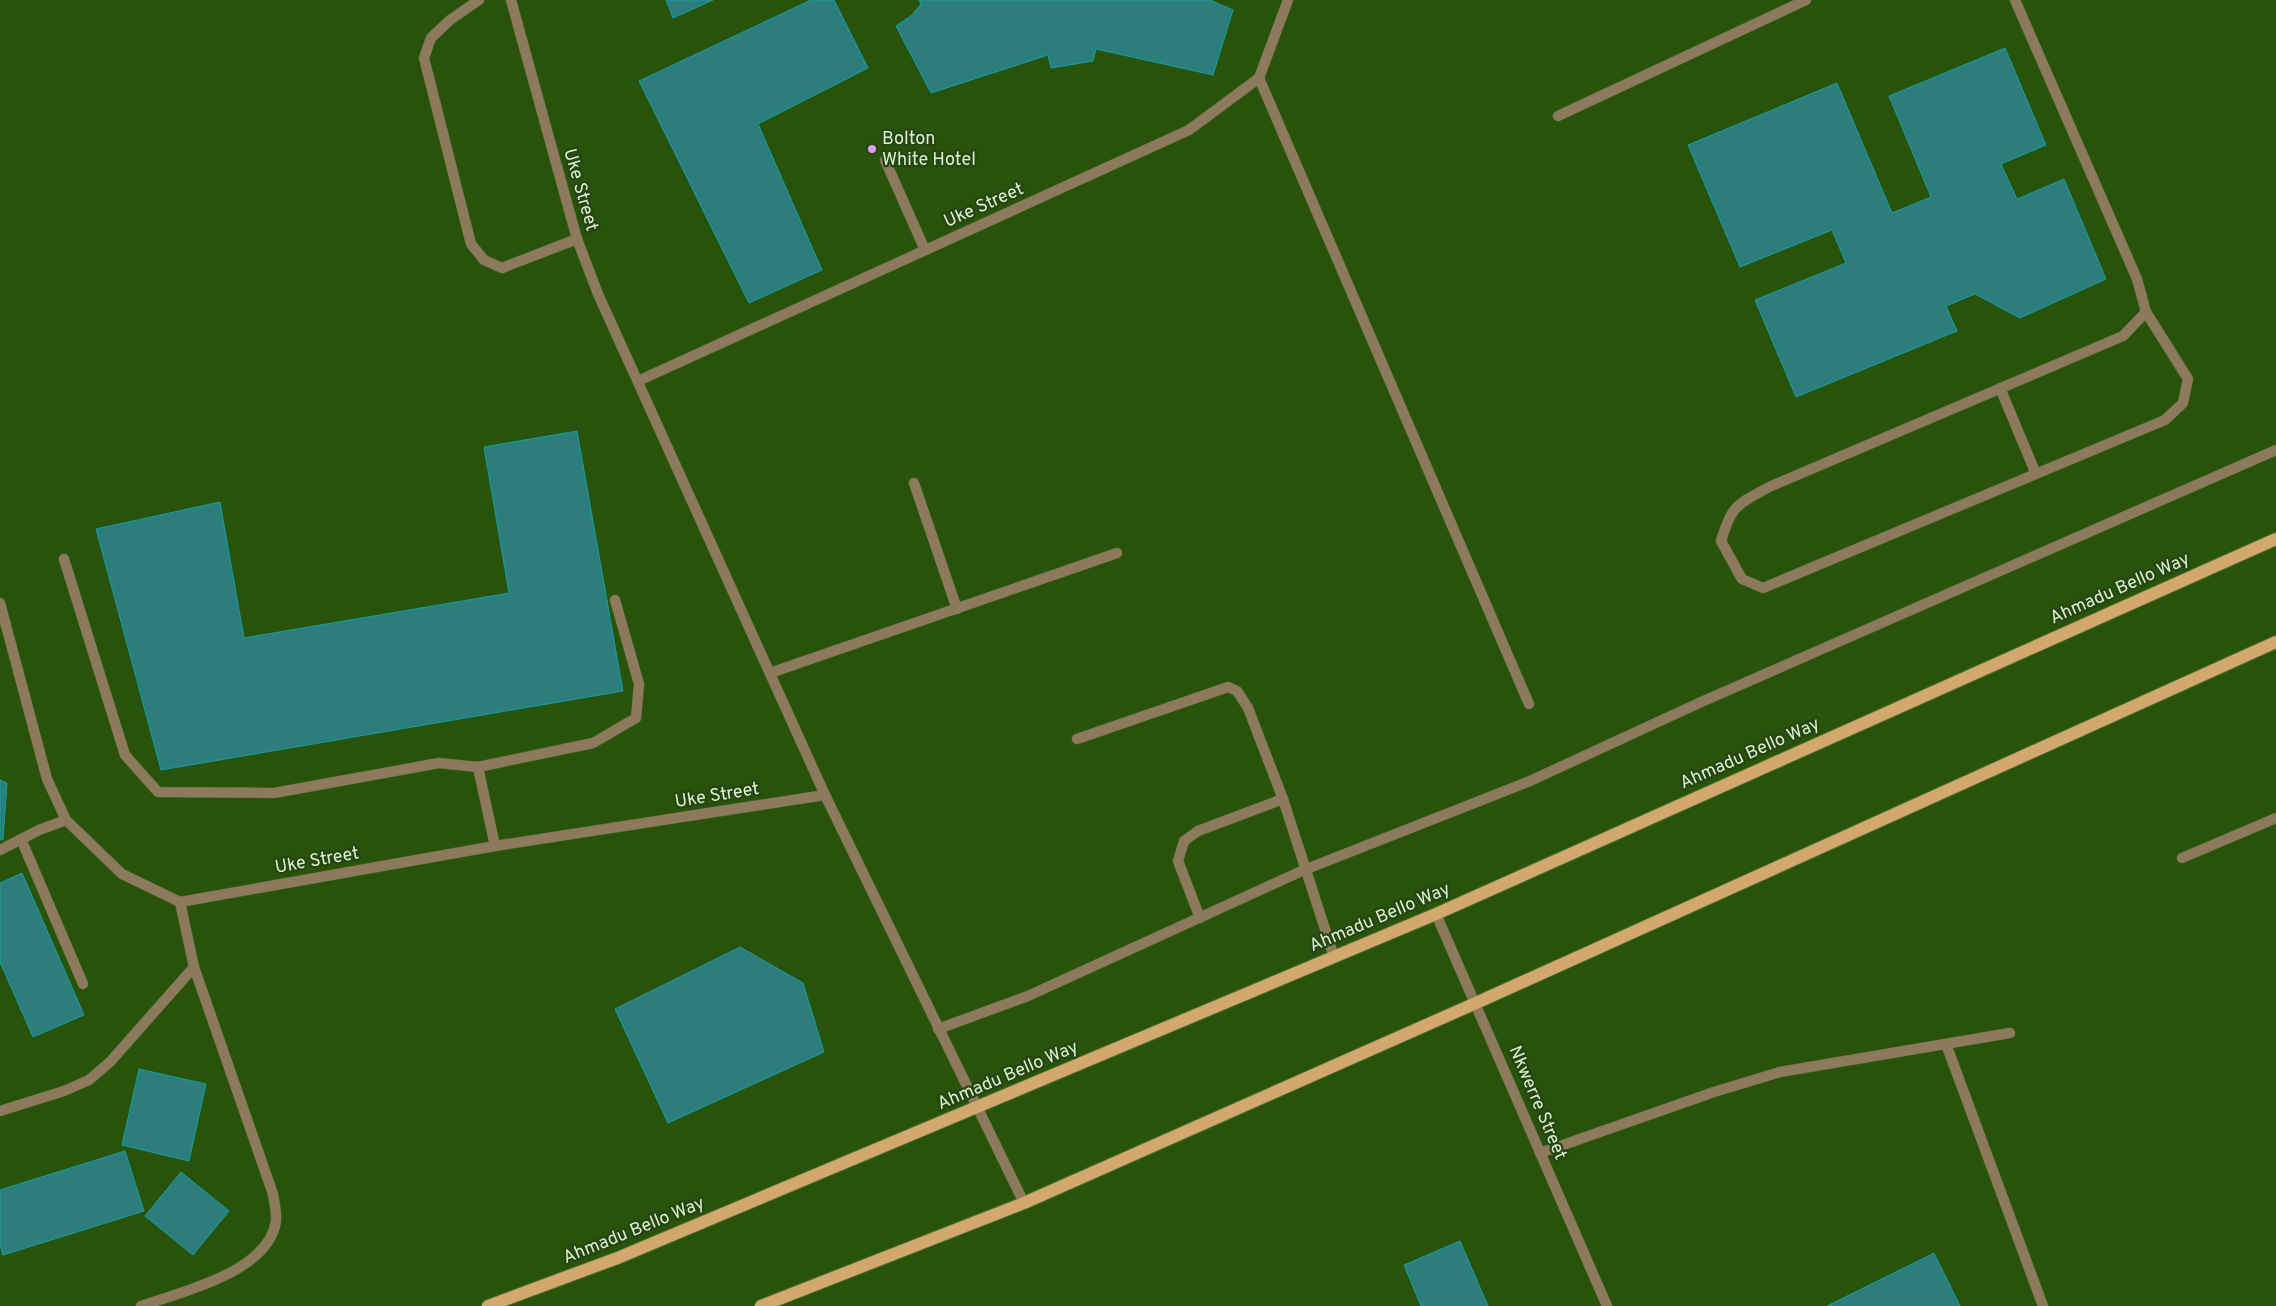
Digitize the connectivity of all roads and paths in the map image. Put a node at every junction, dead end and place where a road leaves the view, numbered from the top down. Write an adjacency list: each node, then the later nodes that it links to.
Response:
1 (479, 0): 9 (street)
2 (512, 0): 9 (street, Uke Street)
3 (1288, 0): 6 (street)
4 (2015, 0): 11 (street)
5 (1803, 1): 7 (street)
6 (1259, 78): 10 (street, Uke Street); 25 (street)
7 (1558, 116)
8 (885, 160): 10 (street)
9 (576, 239): 12 (street, Uke Street)
10 (925, 250): 12 (street, Uke Street)
11 (2146, 312): 13 (street); 15 (street)
12 (638, 381): 24 (street, Uke Street)
13 (2000, 388): 15 (street); 15 (street)
14 (2276, 450): 36 (street)
15 (2036, 474)
16 (914, 483): 22 (street)
17 (2276, 539): 38 (main road, Ahmadu Bello Way)
18 (1117, 553): 22 (street)
19 (64, 559): 27 (street)
20 (615, 600): 27 (street)
21 (0, 603): 31 (street)
22 (957, 608): 24 (street)
23 (2276, 642): 43 (main road)
24 (770, 673): 28 (street, Uke Street)
25 (1529, 704)
26 (1077, 739): 29 (street)
27 (478, 767): 33 (street)
28 (825, 795): 33 (street, Uke Street); 44 (street, Uke Street)
29 (1283, 799): 36 (street); 39 (street)
30 (2276, 818): 35 (street)
31 (66, 820): 32 (street); 37 (street)
32 (21, 839): 34 (street); 42 (street)
33 (495, 846): 37 (street, Uke Street)
34 (0, 850)
35 (2182, 858)
36 (1304, 870): 39 (street); 40 (street)
37 (180, 902): 41 (street)
38 (1436, 914): 40 (main road, Ahmadu Bello Way); 43 (street, Nkwerre Street)
39 (1200, 918): 44 (street)
40 (1334, 957): 47 (main road, Ahmadu Bello Way)
41 (194, 967): 48 (street); 51 (street)
42 (83, 984)
43 (1476, 1003): 49 (street, Nkwerre Street); 50 (main road)
44 (938, 1029): 47 (street, Uke Street)
45 (2010, 1033): 46 (street)
46 (1946, 1044): 49 (street); 55 (street)
47 (976, 1109): 50 (street, Uke Street); 52 (main road, Ahmadu Bello Way)
48 (0, 1111)
49 (1540, 1153): 54 (street, Nkwerre Street)
50 (1024, 1203): 53 (main road)
51 (141, 1306)
52 (488, 1306)
53 (761, 1306)
54 (1606, 1306)
55 (2043, 1306)

